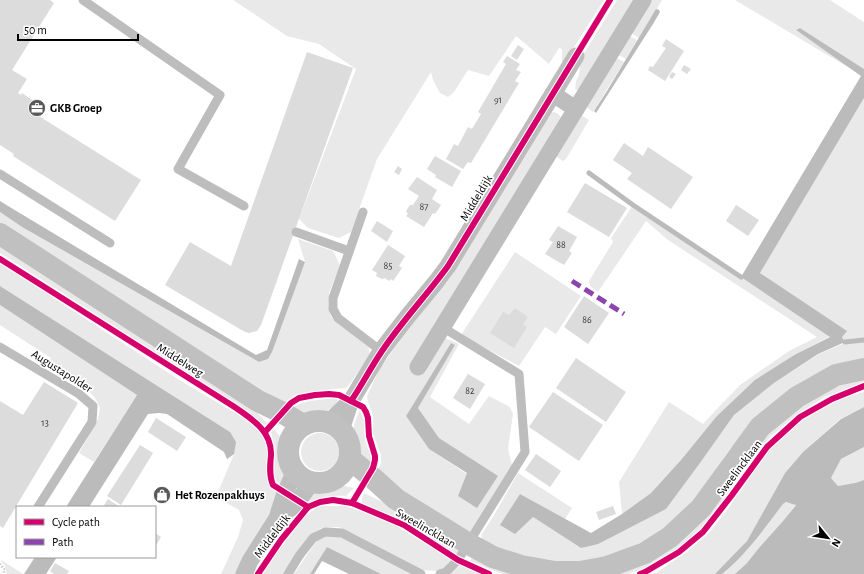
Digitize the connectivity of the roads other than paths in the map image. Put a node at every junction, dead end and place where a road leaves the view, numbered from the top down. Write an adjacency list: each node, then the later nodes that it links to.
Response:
1 (83, 0): 7 (lane)
2 (643, 0): 5 (street)
3 (576, 56): 4 (street, Middeldijk)
4 (552, 94): 5 (street); 15 (street, Middeldijk)
5 (576, 109): 13 (street)
6 (0, 174): 11 (lane)
7 (244, 206)
8 (363, 212): 12 (lane)
9 (296, 232): 12 (lane)
10 (0, 234): 18 (main road, Middelweg)
11 (110, 243)
12 (349, 251): 15 (lane)
13 (442, 327): 16 (street); 25 (lane)
14 (0, 347): 24 (lane, Augustapolder)
15 (382, 352): 20 (street, Middeldijk)
16 (418, 367)
17 (864, 369): 25 (main road, Sweelincklaan)
18 (258, 402): 19 (main road, Middelweg); 21 (main road, Middelweg)
19 (304, 425): 20 (main road); 21 (main road)
20 (335, 426): 22 (main road)
21 (290, 443): 23 (main road)
22 (344, 468): 23 (main road); 25 (main road, Sweelincklaan)
23 (303, 477): 26 (street, Middeldijk)
24 (39, 506)
25 (469, 544): 29 (lane)
26 (244, 574)
27 (288, 574): 28 (lane)
28 (421, 574)
29 (440, 574)

